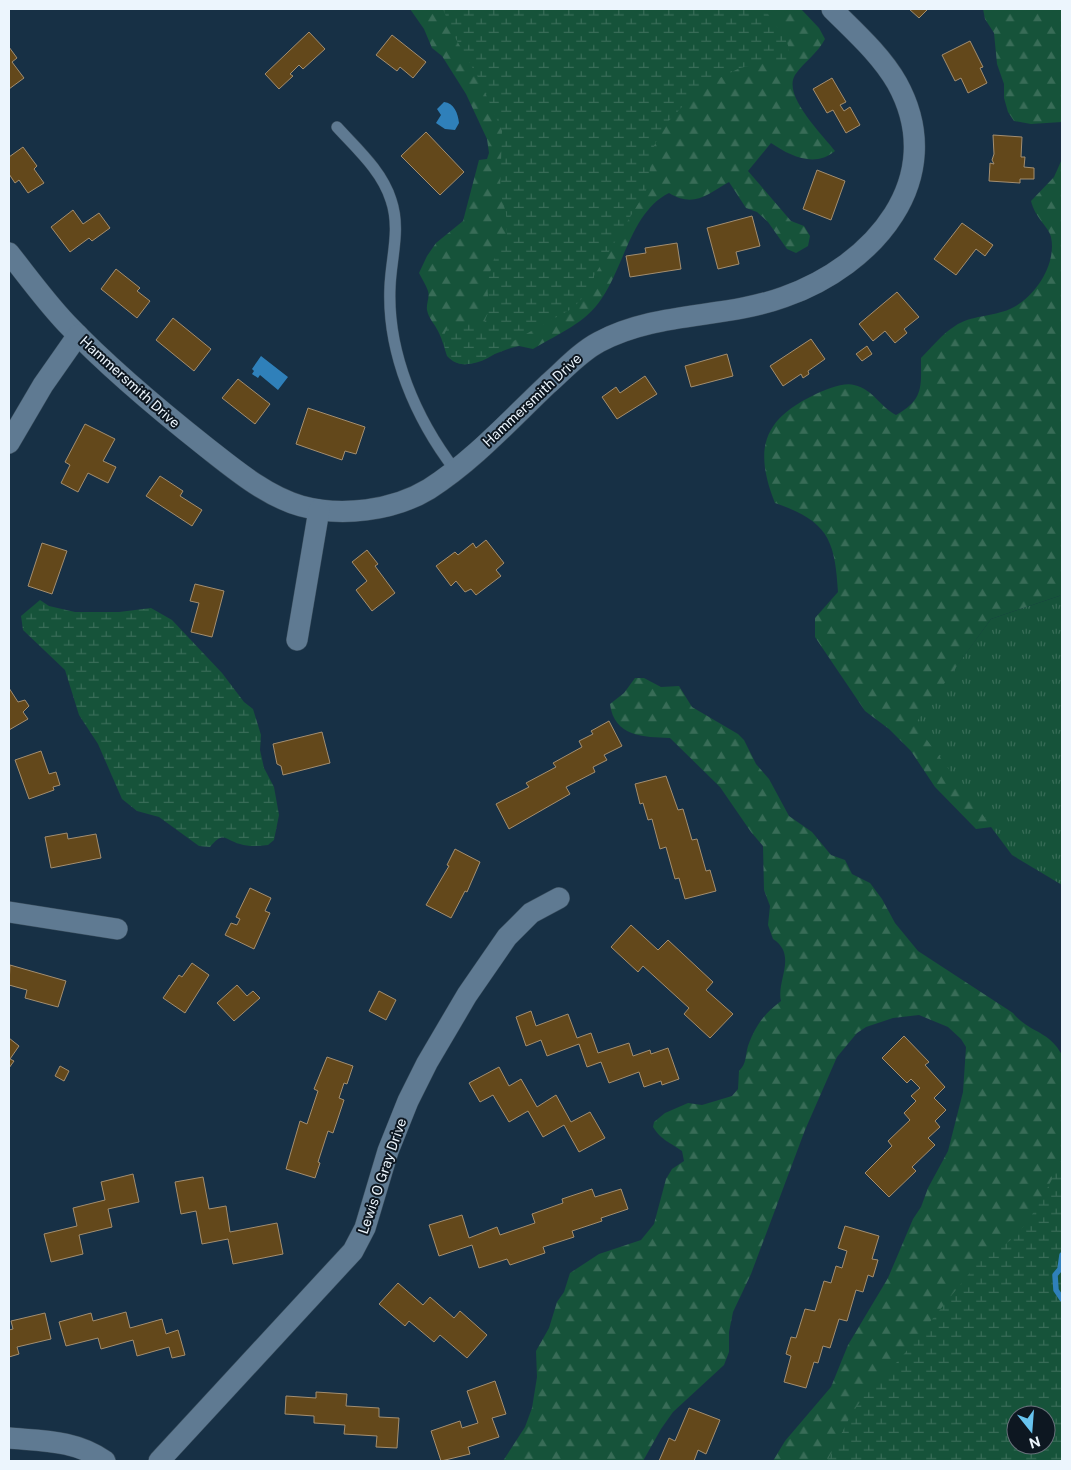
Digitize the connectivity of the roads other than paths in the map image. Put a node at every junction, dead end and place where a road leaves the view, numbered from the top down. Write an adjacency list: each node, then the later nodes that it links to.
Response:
1 (832, 9): 6 (street, Hammersmith Drive)
2 (337, 127): 6 (lane)
3 (9, 253): 4 (street, Hammersmith Drive)
4 (78, 335): 5 (street); 7 (street, Hammersmith Drive)
5 (9, 443)
6 (456, 470): 7 (street, Hammersmith Drive)
7 (319, 510): 8 (street)
8 (296, 640)
9 (559, 898): 14 (street, Lewis O Gray Drive)
10 (9, 912): 11 (street)
11 (117, 928)
12 (9, 1438): 13 (street)
13 (105, 1461)
14 (159, 1461)

